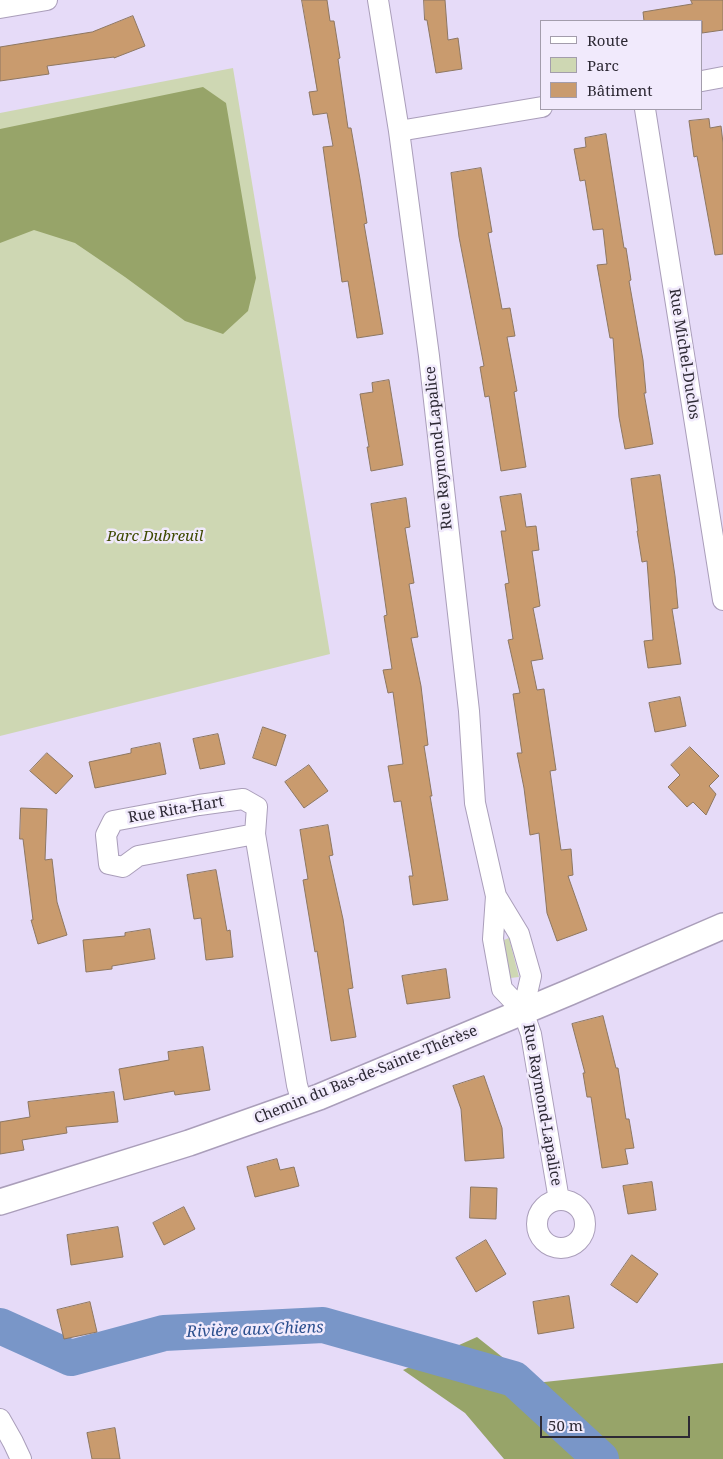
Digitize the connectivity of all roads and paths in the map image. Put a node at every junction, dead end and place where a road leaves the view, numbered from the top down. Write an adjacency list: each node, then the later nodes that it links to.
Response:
1 (47, 0): 3 (street)
2 (378, 0): 8 (street, Rue Raymond-Lapalice)
3 (0, 8)
4 (723, 77): 5 (street)
5 (703, 81)
6 (540, 107): 8 (street)
7 (646, 110): 9 (street, Rue Michel-Duclos)
8 (399, 131): 11 (street, Rue Raymond-Lapalice)
9 (723, 600)
10 (255, 834): 10 (street, Rue Rita-Hart); 14 (street, Rue Rita-Hart)
11 (496, 896): 13 (street, Rue Raymond-Lapalice); 13 (street, Rue Raymond-Lapalice)
12 (723, 926): 13 (street, Chemin du Bas-de-Sainte-Thérèse)
13 (523, 1011): 14 (street, Chemin du Bas-de-Sainte-Thérèse); 15 (street, Rue Raymond-Lapalice)
14 (302, 1103): 16 (street, Chemin du Bas-de-Sainte-Thérèse)
15 (559, 1200)
16 (0, 1202)
17 (0, 1419): 18 (street)
18 (20, 1459)

